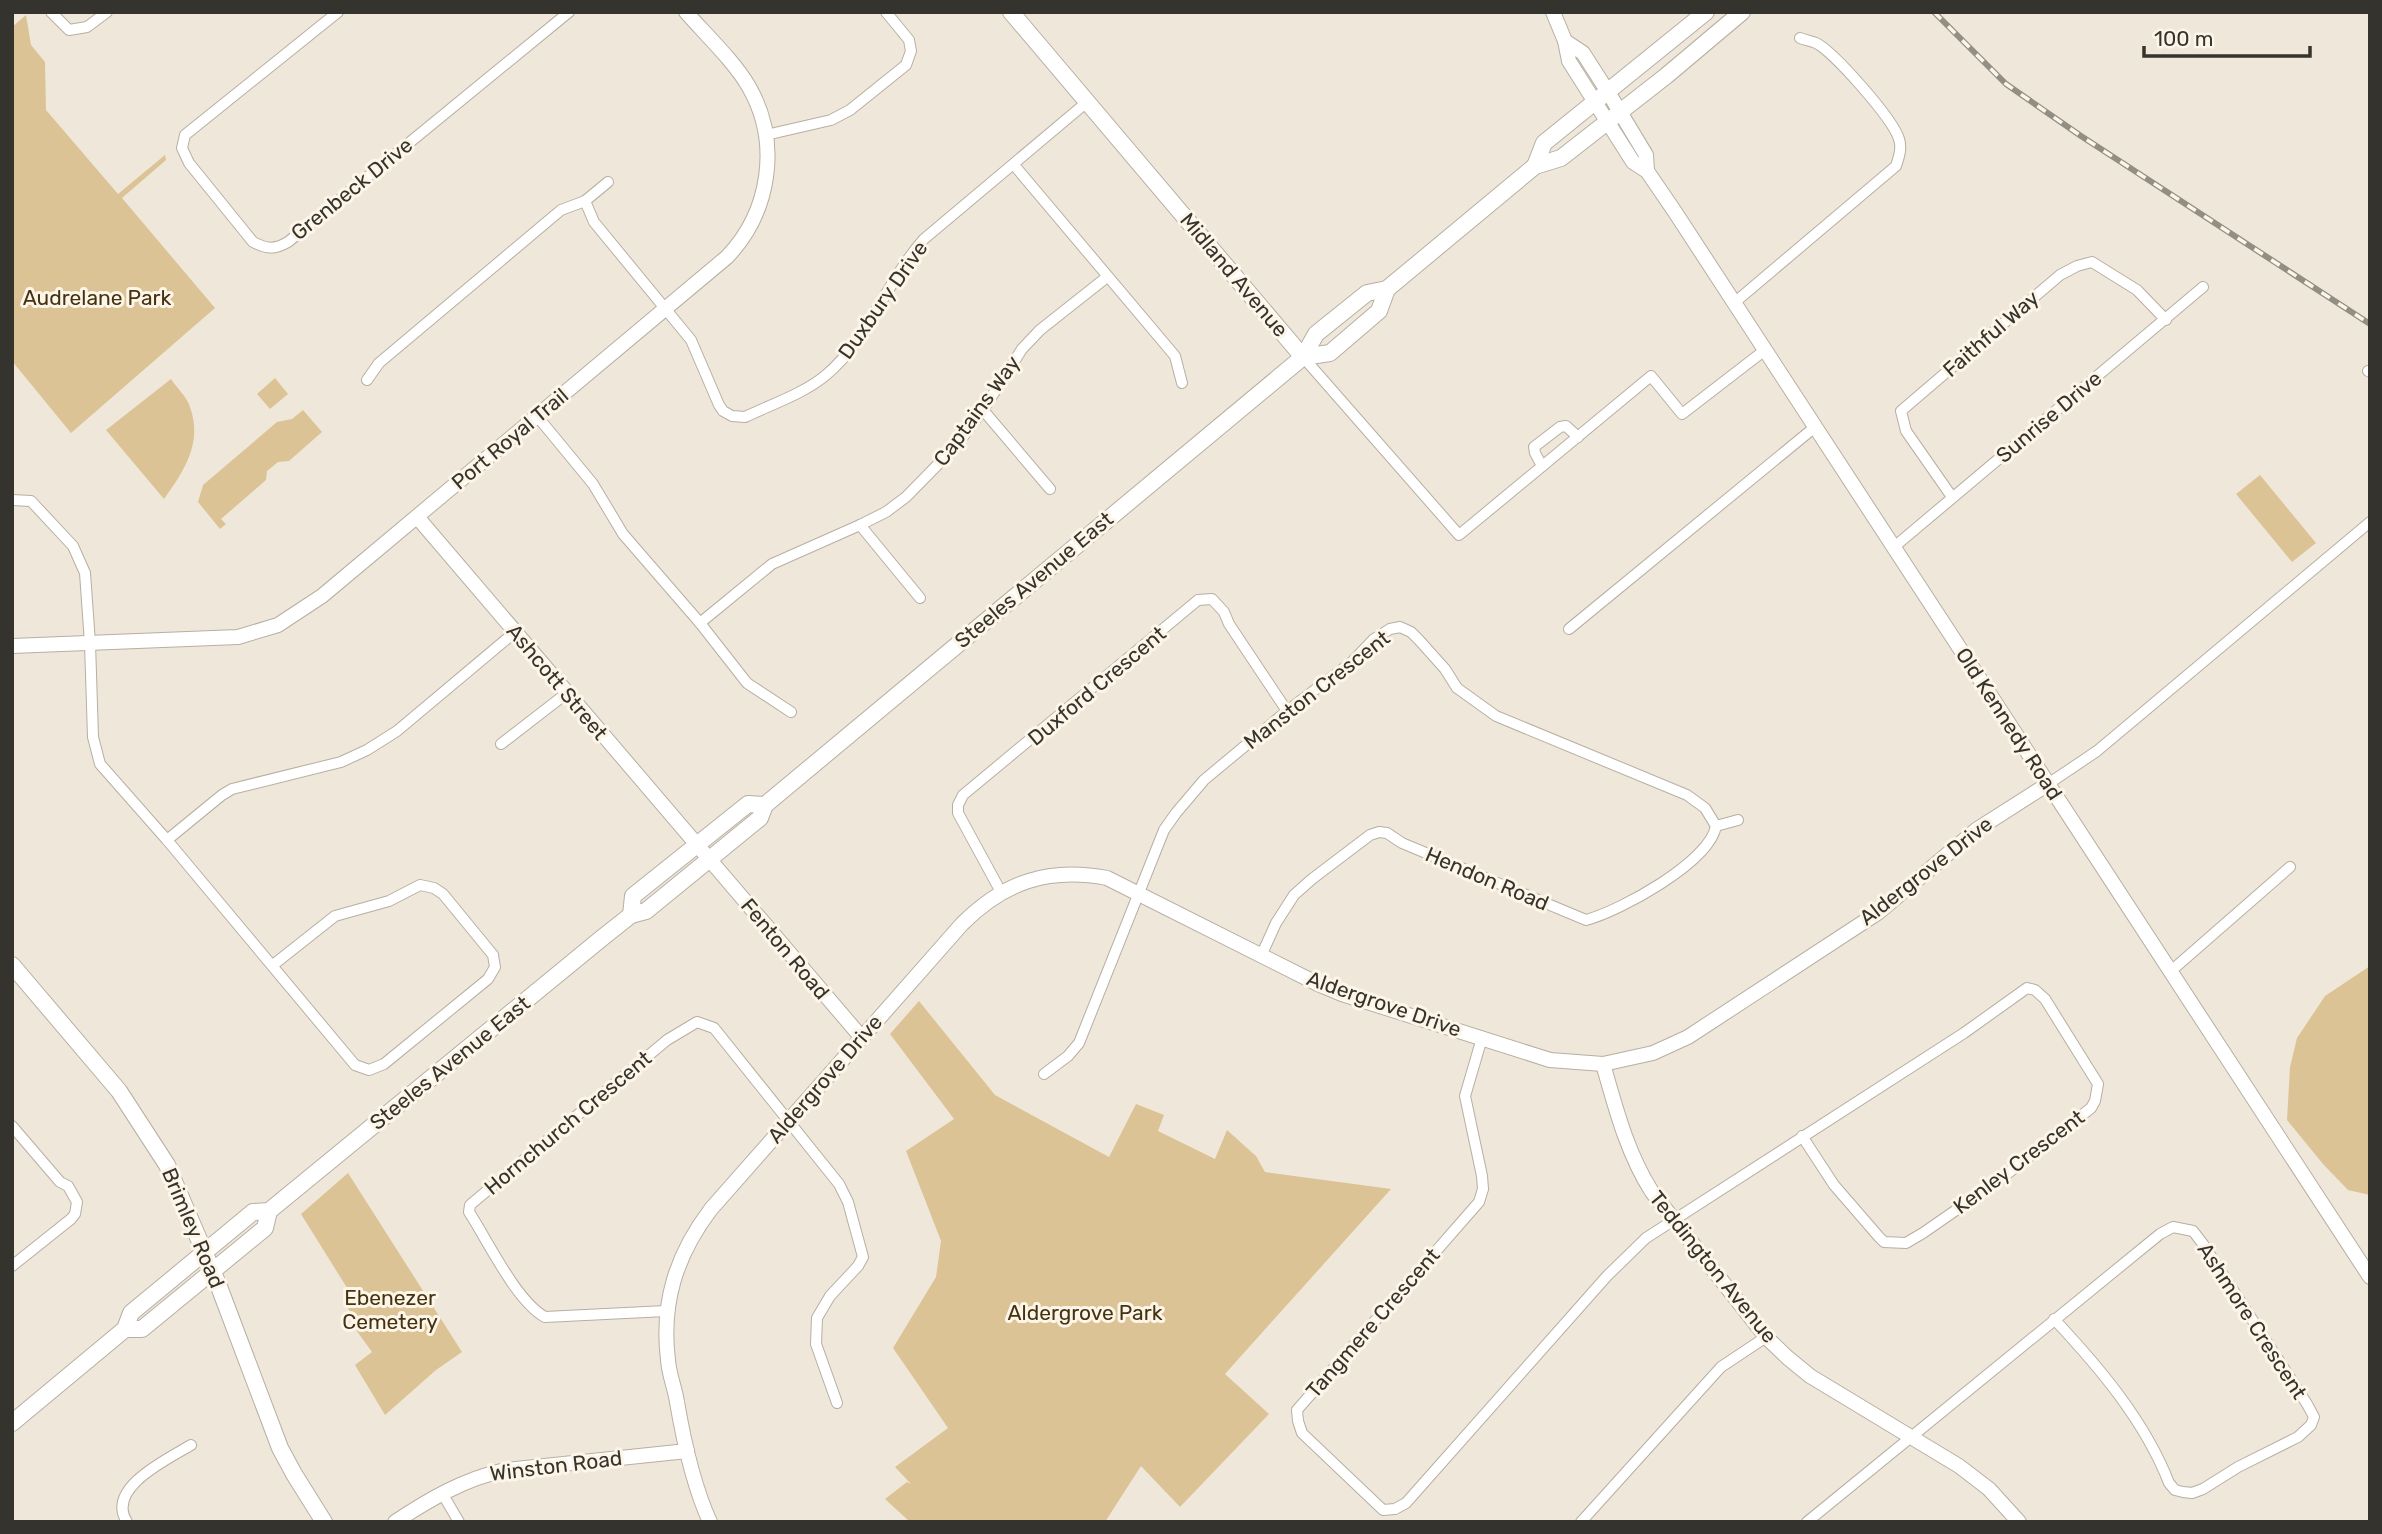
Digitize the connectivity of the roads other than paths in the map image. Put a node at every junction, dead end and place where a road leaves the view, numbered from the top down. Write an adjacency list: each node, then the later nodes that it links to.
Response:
1 (51, 12): 2 (street)
2 (107, 12)
3 (338, 12): 4 (street, Grenbeck Drive)
4 (569, 12)
5 (686, 12): 15 (street, Port Royal Trail)
6 (886, 12): 15 (street)
7 (1011, 12): 13 (main road, Midland Avenue)
8 (1553, 12): 12 (street, Old Kennedy Road)
9 (1706, 12): 12 (main road, Steeles Avenue East)
10 (1742, 12): 14 (main road, Steeles Avenue East)
11 (1800, 38): 23 (street)
12 (1602, 97): 14 (street, Old Kennedy Road); 17 (main road, Steeles Avenue East)
13 (1087, 102): 16 (street, Duxbury Drive); 27 (main road, Midland Avenue)
14 (1614, 117): 17 (main road, Steeles Avenue East); 23 (street, Old Kennedy Road)
15 (766, 135): 24 (street, Port Royal Trail)
16 (1014, 165): 20 (street); 24 (street, Duxbury Drive)
17 (1535, 166): 22 (main road, Steeles Avenue East)
18 (608, 182): 19 (street)
19 (585, 201): 24 (street); 28 (street)
20 (1107, 277): 29 (street); 30 (street, Captains Way)
21 (2203, 287): 25 (street, Sunrise Drive)
22 (1387, 289): 27 (main road, Steeles Avenue East); 27 (main road, Steeles Avenue East)
23 (1734, 303): 26 (street, Old Kennedy Road)
24 (665, 309): 31 (street, Port Royal Trail)
25 (2166, 320): 36 (street, Sunrise Drive); 36 (street, Faithful Way)
26 (1765, 350): 32 (street, Old Kennedy Road); 33 (street)
27 (1303, 357): 34 (street, Midland Avenue); 53 (main road, Steeles Avenue East)
28 (367, 380)
29 (1182, 383)
30 (983, 410): 35 (street); 40 (street, Captains Way)
31 (537, 416): 38 (street, Port Royal Trail); 43 (street)
32 (1815, 427): 41 (street, Old Kennedy Road); 44 (street)
33 (1578, 437): 34 (street); 34 (street)
34 (1542, 466)
35 (1050, 489)
36 (1952, 497): 41 (street, Sunrise Drive)
37 (12, 500): 46 (street)
38 (418, 518): 45 (street, Ashcott Street); 46 (street, Port Royal Trail)
39 (2370, 522): 52 (street, Aldergrove Drive)
40 (860, 525): 42 (street); 43 (street, Captains Way)
41 (1894, 547): 52 (street, Old Kennedy Road)
42 (920, 598)
43 (700, 623): 50 (street)
44 (1569, 629)
45 (515, 632): 48 (street, Ashcott Street); 56 (street)
46 (90, 643): 47 (street, Port Royal Trail); 56 (street)
47 (12, 646)
48 (567, 693): 51 (street); 57 (street, Ashcott Street)
49 (1287, 711): 55 (street, Manston Crescent); 60 (street, Duxford Crescent); 61 (street, Manston Crescent)
50 (791, 712)
51 (501, 744)
52 (2048, 784): 66 (street, Old Kennedy Road); 69 (street, Aldergrove Drive)
53 (765, 805): 57 (main road, Steeles Avenue East); 58 (main road, Steeles Avenue East)
54 (1738, 820): 55 (street)
55 (1716, 827): 63 (street, Hendon Road)
56 (167, 840): 65 (street)
57 (697, 845): 58 (street, Ashcott Street); 62 (main road, Steeles Avenue East)
58 (709, 859): 62 (main road, Steeles Avenue East); 67 (street, Fenton Road)
59 (2290, 867): 66 (street)
60 (1001, 892): 61 (street, Aldergrove Drive); 67 (street, Aldergrove Drive)
61 (1140, 895): 63 (street, Aldergrove Drive); 70 (street, Manston Crescent)
62 (631, 915): 74 (main road, Steeles Avenue East)
63 (1261, 956): 68 (street, Aldergrove Drive)
64 (12, 965): 76 (main road, Brimley Road)
65 (273, 965): 65 (street)
66 (2171, 971): 79 (street, Old Kennedy Road)
67 (862, 1038): 71 (street, Aldergrove Drive)
68 (1482, 1038): 69 (street, Aldergrove Drive); 75 (street, Tangmere Crescent)
69 (1603, 1064): 75 (street, Teddington Avenue)
70 (1044, 1074)
71 (788, 1122): 80 (street, Aldergrove Drive); 80 (street, Hornchurch Crescent); 84 (street)
72 (12, 1126): 77 (street)
73 (1802, 1136): 73 (street, Kenley Crescent); 75 (street, Kenley Crescent)
74 (269, 1211): 76 (main road, Steeles Avenue East); 78 (main road, Steeles Avenue East)
75 (1674, 1220): 83 (street, Teddington Avenue)
76 (205, 1252): 78 (main road, Brimley Road); 82 (main road, Steeles Avenue East)
77 (12, 1266)
78 (212, 1271): 82 (main road, Steeles Avenue East); 91 (main road, Brimley Road)
79 (2370, 1277)
80 (666, 1311): 88 (street, Aldergrove Drive)
81 (2054, 1319): 81 (street, Ashmore Crescent); 86 (street, Ashmore Crescent)
82 (125, 1329): 85 (main road, Steeles Avenue East)
83 (1766, 1337): 86 (street, Teddington Avenue); 95 (street)
84 (837, 1403)
85 (12, 1423)
86 (1910, 1437): 96 (street, Ashmore Crescent); 97 (street, Teddington Avenue)
87 (191, 1444): 90 (street)
88 (687, 1451): 89 (street, Winston Road); 94 (street, Aldergrove Drive)
89 (442, 1493): 92 (street, Winston Road); 93 (street)
90 (127, 1522)
91 (324, 1522)
92 (395, 1522)
93 (459, 1522)
94 (710, 1522)
95 (1581, 1522)
96 (1807, 1522)
97 (2019, 1522)

